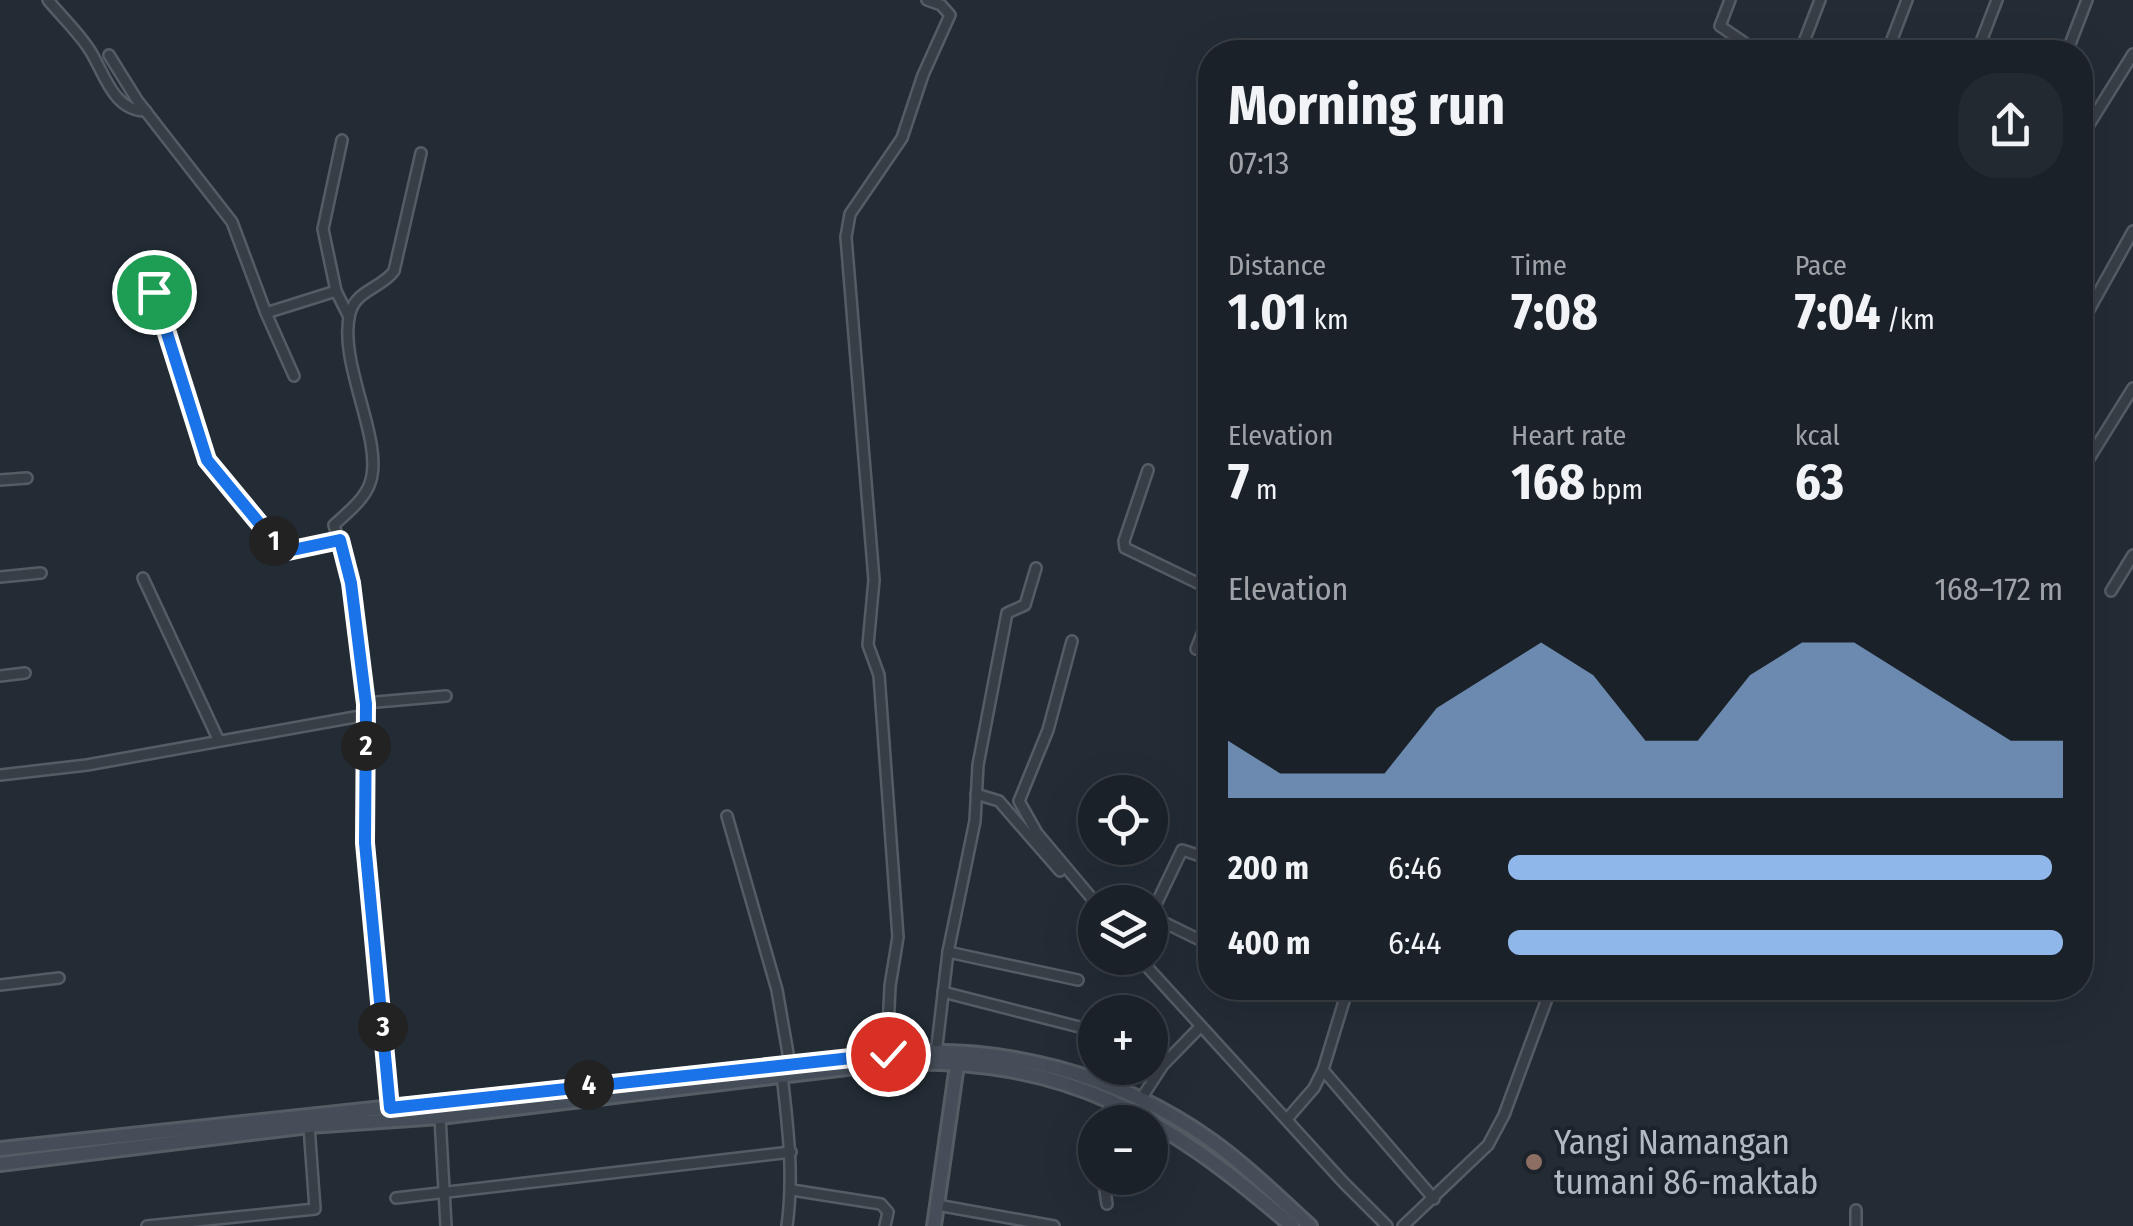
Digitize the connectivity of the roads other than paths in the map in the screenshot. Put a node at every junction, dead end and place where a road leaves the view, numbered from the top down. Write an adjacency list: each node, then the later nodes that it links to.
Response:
1 (48, 0): 15 (street)
2 (926, 0): 67 (street)
3 (1730, 0): 8 (street)
4 (1820, 0): 9 (street)
5 (1907, 0): 10 (street)
6 (1997, 0): 11 (street)
7 (2087, 0): 12 (street)
8 (1740, 40)
9 (1805, 40)
10 (1892, 40)
11 (1982, 40)
12 (2072, 40)
13 (2133, 54): 16 (street)
14 (109, 55): 15 (street)
15 (146, 111): 23 (street)
16 (2093, 118)
17 (342, 140): 20 (street)
18 (421, 153): 24 (street)
19 (2133, 231): 22 (street)
20 (336, 291): 23 (street); 24 (street)
21 (154, 292): 31 (street)
22 (2093, 303)
23 (266, 313): 25 (street)
24 (349, 318): 31 (street)
25 (294, 376)
26 (2133, 388): 27 (street)
27 (2093, 452)
28 (1148, 470): 37 (street)
29 (27, 478): 30 (street)
30 (0, 480)
31 (340, 540): 45 (street)
32 (2133, 555): 38 (street)
33 (1036, 568): 49 (street)
34 (41, 573): 35 (street)
35 (0, 578)
36 (143, 578): 47 (street)
37 (1198, 583)
38 (2111, 591)
39 (1072, 641): 52 (street)
40 (1198, 643): 41 (street)
41 (1196, 648)
42 (24, 673): 43 (street)
43 (0, 676)
44 (446, 696): 45 (street)
45 (366, 704): 46 (street)
46 (366, 716): 47 (street); 77 (street)
47 (218, 740): 48 (street)
48 (0, 775)
49 (976, 794): 54 (street); 57 (street)
50 (728, 816): 71 (street)
51 (1198, 855): 53 (street)
52 (1081, 885)
53 (1165, 885)
54 (1078, 891)
55 (1168, 925): 56 (street)
56 (1198, 939)
57 (948, 952): 60 (street); 62 (street)
58 (1153, 975): 66 (street)
59 (59, 978): 61 (street)
60 (1078, 980)
61 (0, 985)
62 (943, 992): 65 (street); 68 (street)
63 (1344, 1000): 72 (street)
64 (1546, 1000): 88 (street)
65 (1078, 1027)
66 (1200, 1027): 70 (street); 79 (street)
67 (888, 1054): 68 (main road); 71 (main road)
68 (936, 1056): 69 (main road); 71 (main road)
69 (958, 1057): 74 (main road); 90 (main road)
70 (1168, 1061)
71 (786, 1070): 77 (main road); 78 (main road); 82 (street)
72 (1323, 1070): 79 (street); 88 (street)
73 (1151, 1085): 75 (street)
74 (1111, 1094): 75 (main road); 76 (street); 98 (main road)
75 (1142, 1099): 99 (main road)
76 (1109, 1105)
77 (390, 1108): 81 (main road)
78 (440, 1117): 80 (main road); 85 (street)
79 (1288, 1119): 100 (street)
80 (309, 1126): 83 (main road); 92 (street)
81 (0, 1149)
82 (791, 1152): 84 (street); 85 (street)
83 (0, 1164)
84 (792, 1190): 94 (street); 95 (street)
85 (445, 1192): 87 (street); 93 (street)
86 (1105, 1195): 89 (street)
87 (396, 1198)
88 (1434, 1199): 101 (street)
89 (1106, 1204)
90 (937, 1206): 96 (main road); 97 (street)
91 (1856, 1210): 102 (street)
92 (147, 1226)
93 (446, 1226)
94 (787, 1226)
95 (885, 1226)
96 (934, 1226)
97 (1054, 1226)
98 (1292, 1226)
99 (1310, 1226)
100 (1387, 1226)
101 (1404, 1226)
102 (1856, 1226)

